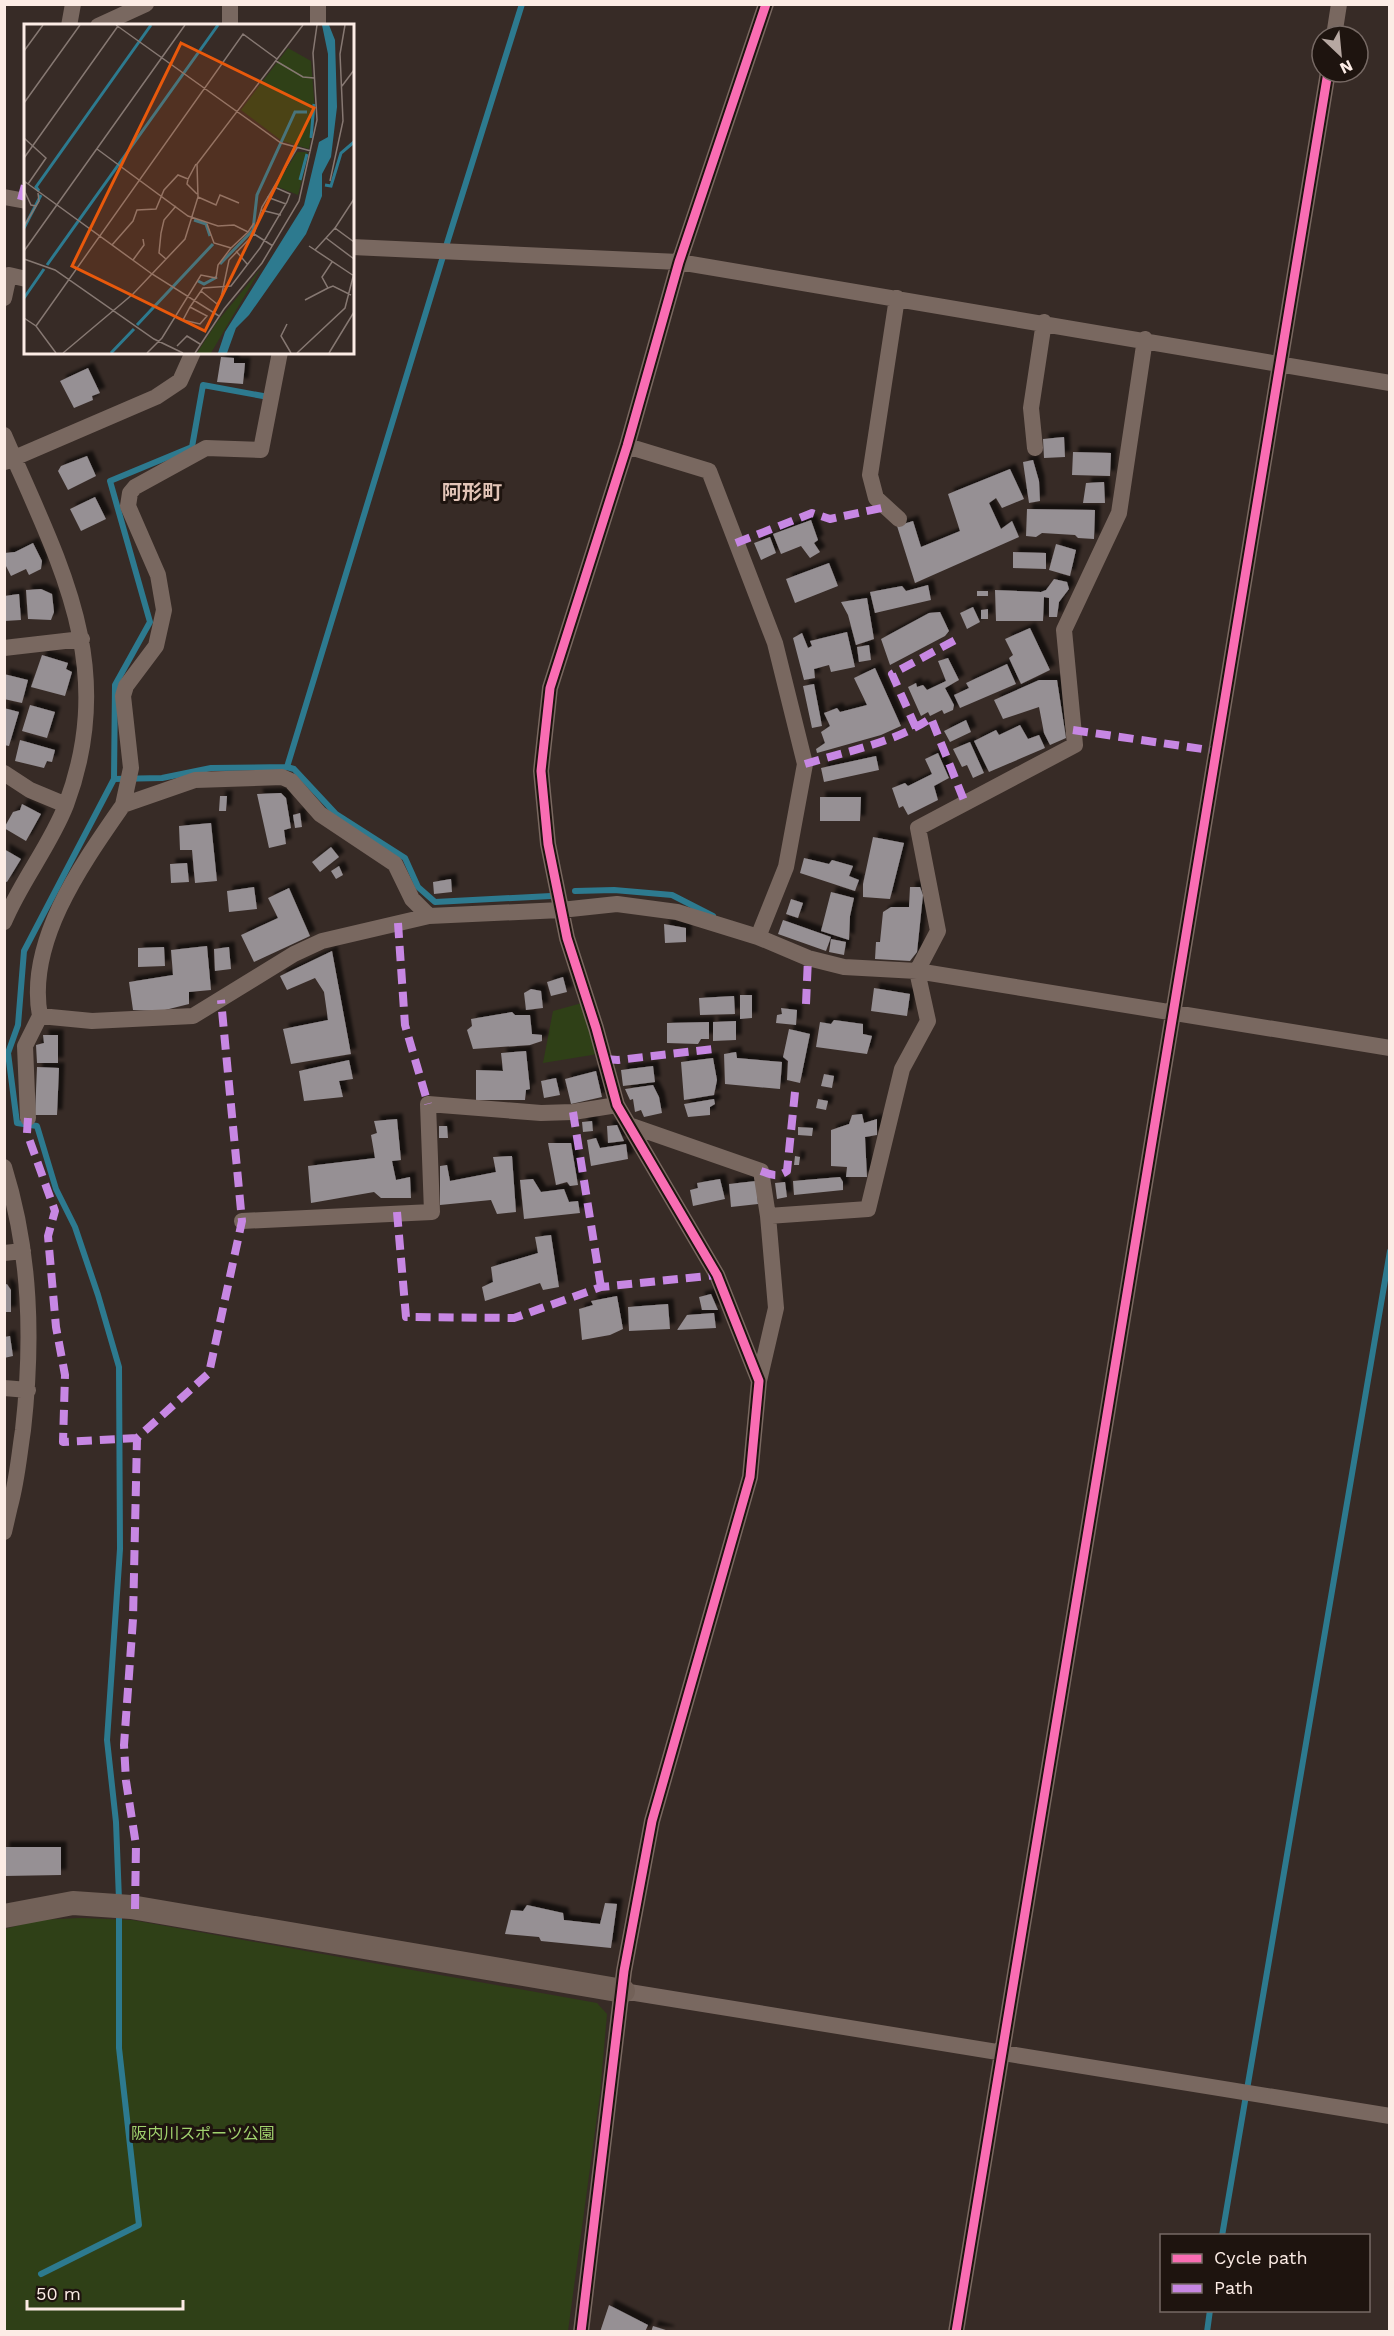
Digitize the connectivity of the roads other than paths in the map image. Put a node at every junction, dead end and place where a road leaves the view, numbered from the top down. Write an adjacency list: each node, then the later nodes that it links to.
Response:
1 (73, 4): 7 (street)
2 (146, 4): 8 (street)
3 (230, 4): 9 (street)
4 (318, 4): 10 (street)
5 (766, 4): 16 (street)
6 (1339, 4): 11 (street)
7 (69, 24)
8 (102, 24)
9 (230, 24)
10 (318, 24)
11 (1336, 24)
12 (1326, 84): 24 (street)
13 (4, 197): 14 (street)
14 (24, 201)
15 (354, 247): 16 (street)
16 (679, 262): 19 (street); 27 (street)
17 (24, 279): 18 (street)
18 (4, 298)
19 (897, 298): 20 (street); 30 (street)
20 (1044, 322): 21 (street); 28 (street)
21 (1145, 339): 24 (street); 40 (street)
22 (192, 354): 29 (street)
23 (280, 354): 34 (street)
24 (1280, 365): 25 (street); 41 (street)
25 (1389, 383)
26 (4, 435): 29 (street)
27 (627, 446): 36 (street); 39 (street)
28 (1035, 448)
29 (10, 461): 31 (street)
30 (899, 519)
31 (82, 639): 32 (street); 35 (street)
32 (4, 648)
33 (4, 773): 35 (street)
34 (125, 797): 38 (street); 42 (street)
35 (66, 805): 37 (street)
36 (561, 910): 38 (street); 39 (street); 44 (street)
37 (6, 913)
38 (429, 916): 42 (street)
39 (758, 938): 40 (street)
40 (917, 971): 41 (street); 48 (street)
41 (1174, 1011): 43 (street); 59 (street)
42 (40, 1017): 45 (street)
43 (1389, 1048)
44 (617, 1105): 46 (street); 49 (street)
45 (28, 1118)
46 (629, 1125): 48 (street); 52 (street)
47 (4, 1167): 50 (street)
48 (768, 1216): 52 (street)
49 (242, 1221)
50 (23, 1251): 51 (street); 54 (street)
51 (4, 1253)
52 (759, 1381): 58 (street)
53 (4, 1388): 54 (street)
54 (28, 1390): 55 (street)
55 (7, 1506): 56 (street)
56 (4, 1532)
57 (4, 1916): 58 (street)
58 (623, 1991): 59 (street); 61 (street)
59 (1002, 2054): 60 (street); 62 (street)
60 (1389, 2116)
61 (581, 2331)
62 (956, 2331)

